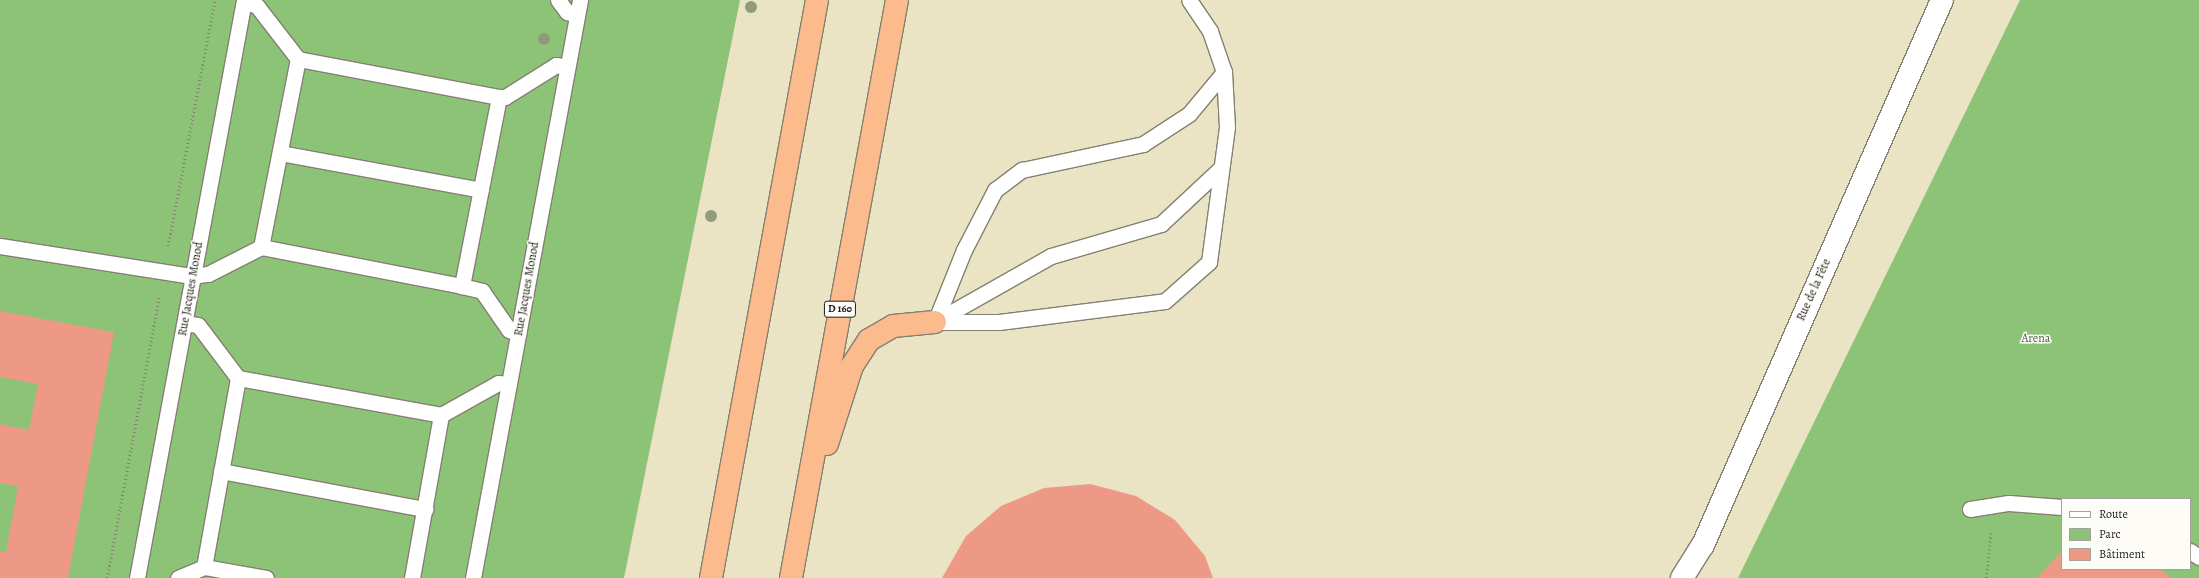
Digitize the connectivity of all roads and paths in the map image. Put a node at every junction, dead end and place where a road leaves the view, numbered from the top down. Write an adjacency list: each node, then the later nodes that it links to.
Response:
1 (215, 0): 18 (path)
2 (558, 0): 8 (lane)
3 (817, 0): 41 (highway)
4 (897, 0): 33 (highway, D 160)
5 (1190, 0): 11 (lane)
6 (1942, 0): 43 (street, Rue de la Fête)
7 (244, 1): 9 (lane); 19 (lane, Rue Jacques Monod)
8 (578, 7): 10 (lane, Rue Jacques Monod)
9 (298, 59): 12 (lane); 13 (lane)
10 (567, 67): 12 (lane); 24 (lane, Rue Jacques Monod)
11 (1224, 72): 14 (lane); 22 (lane)
12 (499, 97): 15 (lane)
13 (280, 153): 15 (lane); 17 (lane)
14 (1221, 168): 22 (lane); 22 (lane)
15 (481, 190): 20 (lane)
16 (0, 246): 19 (lane)
17 (261, 248): 19 (lane); 20 (lane)
18 (167, 252)
19 (191, 276): 23 (lane, Rue Jacques Monod)
20 (462, 286): 24 (lane)
21 (159, 295): 35 (path)
22 (935, 322): 33 (highway)
23 (185, 323): 25 (lane); 36 (lane, Rue Jacques Monod)
24 (519, 332): 26 (lane, Rue Jacques Monod)
25 (238, 378): 27 (lane); 28 (lane)
26 (509, 384): 27 (lane); 40 (lane, Rue Jacques Monod)
27 (442, 415): 31 (lane)
28 (221, 471): 31 (lane); 34 (lane)
29 (2008, 503): 30 (lane); 32 (lane); 44 (path)
30 (2061, 507)
31 (425, 509): 39 (lane)
32 (1970, 509)
33 (800, 529): 42 (highway, D 160)
34 (204, 567): 37 (lane); 38 (lane)
35 (107, 578)
36 (137, 578)
37 (178, 578)
38 (266, 578)
39 (412, 578)
40 (473, 578)
41 (711, 578)
42 (791, 578)
43 (1682, 578)
44 (1986, 578)

